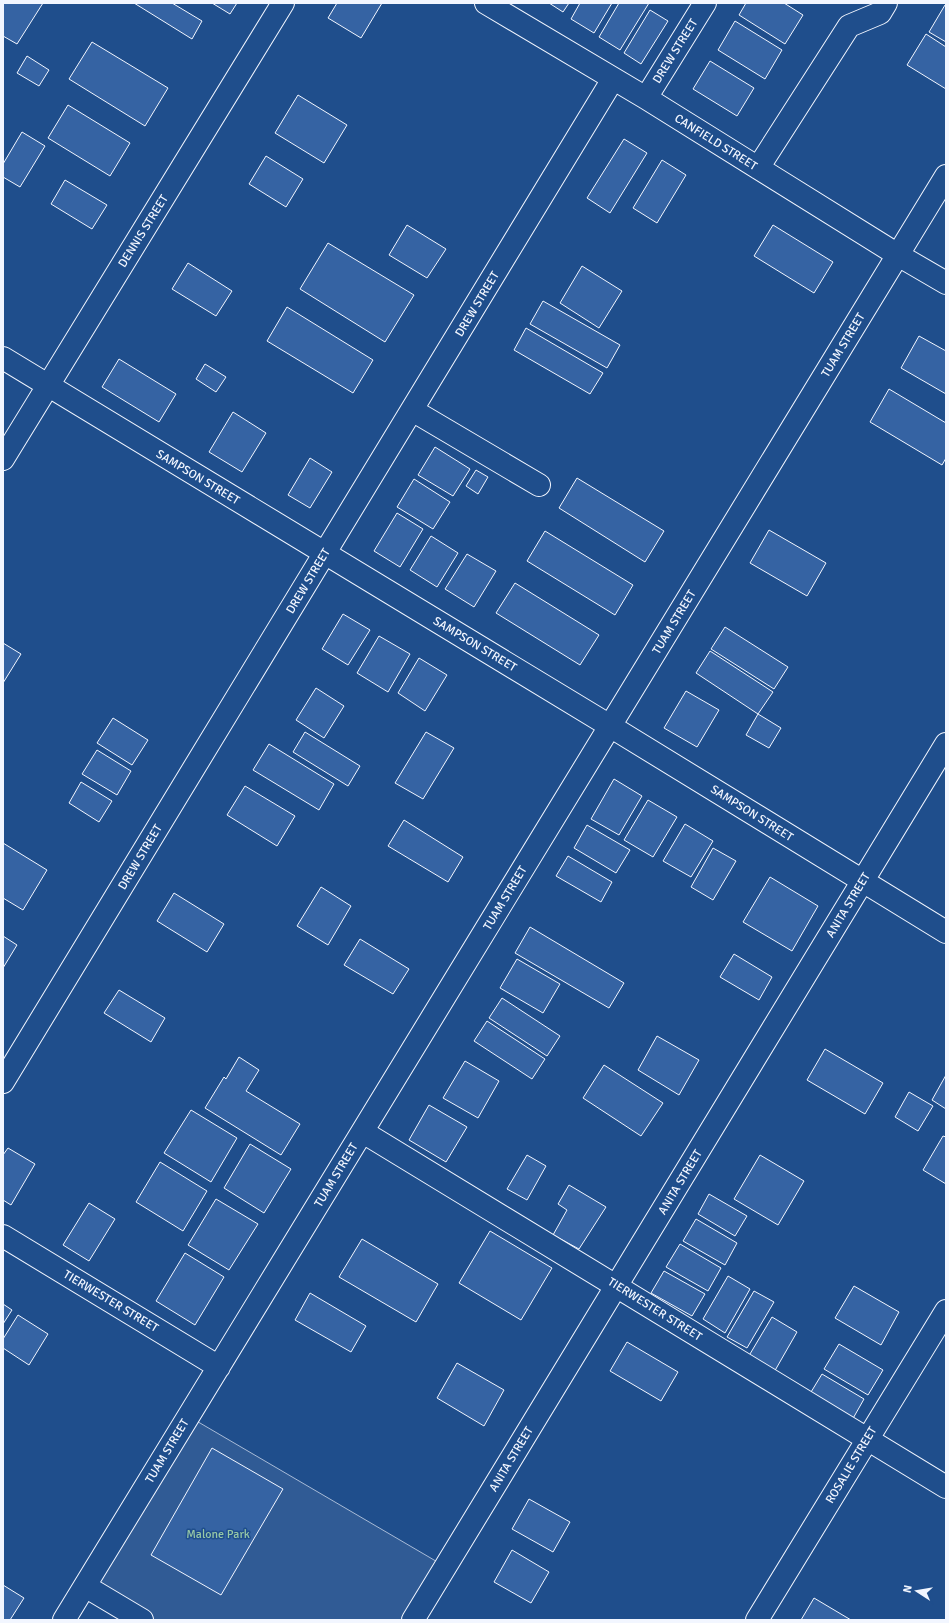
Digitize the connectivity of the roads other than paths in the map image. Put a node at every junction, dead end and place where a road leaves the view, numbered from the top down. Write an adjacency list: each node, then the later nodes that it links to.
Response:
1 (283, 3): 12 (street, DENNIS STREET)
2 (486, 3): 5 (street, CANFIELD STREET)
3 (705, 3): 6 (street, DREW STREET)
4 (886, 3): 7 (street)
5 (613, 79): 6 (street, CANFIELD STREET); 13 (street, DREW STREET)
6 (646, 98): 7 (street, CANFIELD STREET)
7 (758, 168): 9 (street, CANFIELD STREET)
8 (946, 176): 9 (street, TUAM STREET)
9 (898, 255): 10 (street, CANFIELD STREET); 17 (street, TUAM STREET)
10 (946, 283)
11 (3, 358): 12 (street, SAMPSON STREET)
12 (47, 386): 14 (street, DENNIS STREET); 16 (street, SAMPSON STREET)
13 (412, 410): 15 (street); 16 (street, DREW STREET)
14 (3, 459)
15 (539, 485)
16 (325, 554): 17 (street, SAMPSON STREET); 21 (street, DREW STREET)
17 (610, 726): 19 (street, SAMPSON STREET); 22 (street, TUAM STREET)
18 (946, 744): 19 (street, ANITA STREET)
19 (863, 881): 20 (street, SAMPSON STREET); 24 (street, ANITA STREET)
20 (946, 932)
21 (3, 1082)
22 (363, 1132): 24 (street, TIERWESTER STREET); 26 (street, TUAM STREET)
23 (3, 1236): 26 (street, TIERWESTER STREET)
24 (617, 1286): 27 (street, TIERWESTER STREET); 32 (street, ANITA STREET)
25 (946, 1310): 27 (street, ROSALIE STREET)
26 (219, 1367): 29 (street, TUAM STREET)
27 (867, 1440): 28 (street, TIERWESTER STREET); 33 (street, ROSALIE STREET)
28 (946, 1488)
29 (85, 1586): 30 (street, TUAM STREET); 31 (street)
30 (64, 1620)
31 (142, 1620)
32 (413, 1620)
33 (757, 1620)

